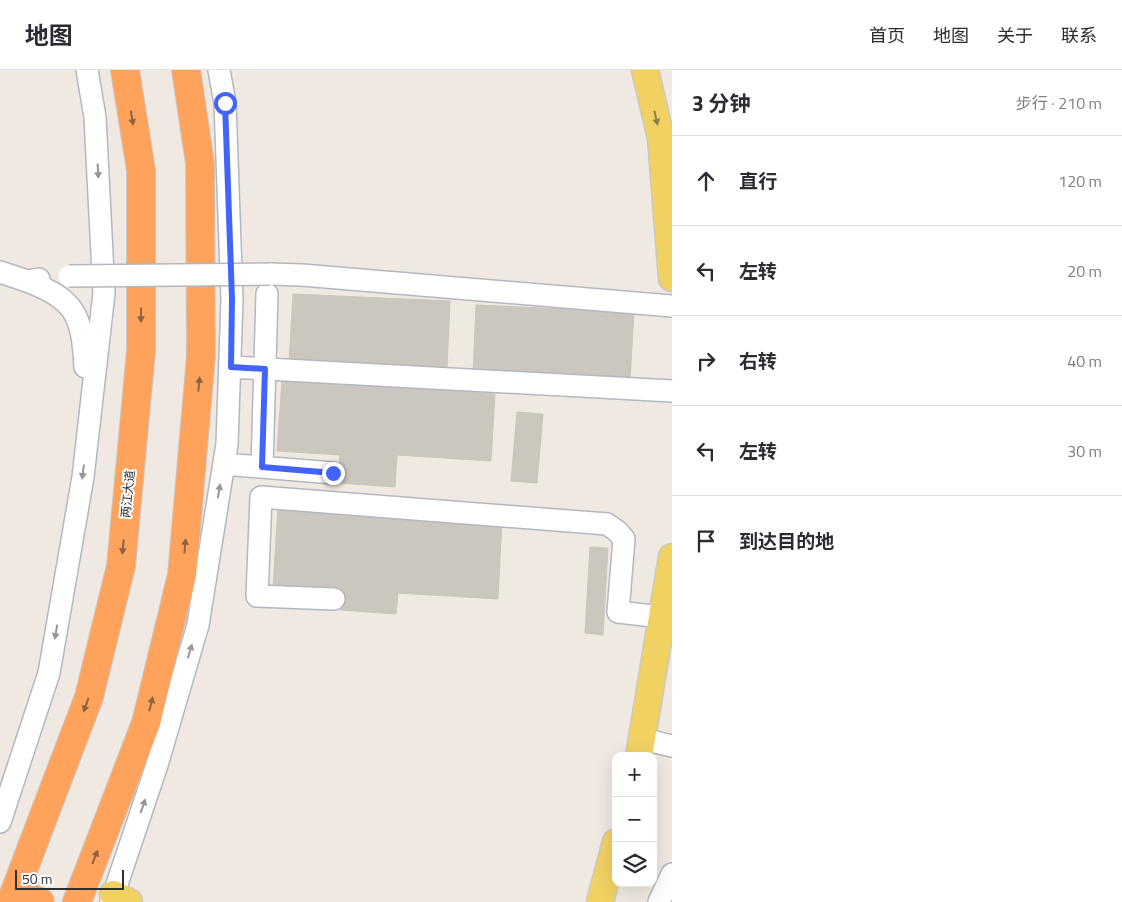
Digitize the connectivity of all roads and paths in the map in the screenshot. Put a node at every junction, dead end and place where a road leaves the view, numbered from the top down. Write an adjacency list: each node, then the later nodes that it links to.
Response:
1 (87, 70): 14 (street, one-way to 14)
2 (125, 70): 26 (highway, 两江大道, one-way to 26)
3 (186, 70): 29 (highway, one-way to 3)
4 (219, 70): 11 (street)
5 (645, 70): 7 (main road, one-way to 7)
6 (0, 272): 8 (street)
7 (672, 278)
8 (27, 281): 9 (street, bridge); 14 (street)
9 (269, 284): 10 (street); 12 (street)
10 (672, 306)
11 (231, 367): 12 (street); 15 (street)
12 (265, 369): 13 (street); 16 (street)
13 (672, 391)
14 (87, 436): 23 (street, one-way to 23)
15 (224, 464): 16 (street); 27 (street, one-way to 15)
16 (262, 467): 17 (street)
17 (333, 473)
18 (672, 556): 20 (main road)
19 (334, 599): 20 (street)
20 (662, 617): 22 (main road)
21 (672, 746): 22 (street)
22 (641, 747)
23 (0, 822)
24 (612, 857): 30 (main road)
25 (672, 874): 31 (street)
26 (14, 896): 28 (highway)
27 (118, 899)
28 (40, 902)
29 (77, 902)
30 (600, 902)
31 (659, 902)

